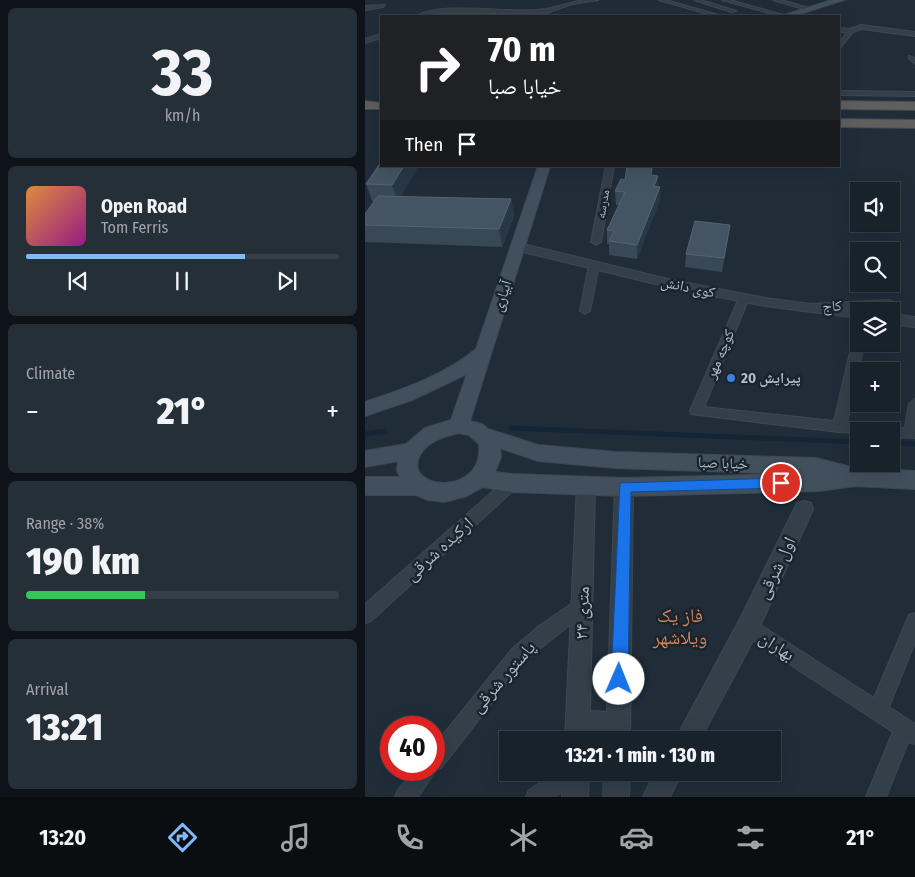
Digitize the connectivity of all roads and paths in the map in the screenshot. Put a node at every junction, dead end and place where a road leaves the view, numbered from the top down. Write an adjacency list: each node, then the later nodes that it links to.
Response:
1 (596, 0): 11 (street)
2 (661, 0): 12 (street)
3 (696, 0): 10 (street)
4 (724, 0): 13 (street)
5 (775, 0): 9 (street)
6 (840, 0): 9 (main road)
7 (383, 6): 8 (street)
8 (365, 8)
9 (810, 9): 14 (main road)
10 (743, 14)
11 (423, 15)
12 (715, 15)
13 (781, 15)
14 (789, 15)
15 (840, 30): 16 (street)
16 (851, 31): 17 (street); 20 (street)
17 (913, 34)
18 (380, 36): 19 (street)
19 (365, 42)
20 (840, 46)
21 (840, 93): 22 (street)
22 (915, 94)
23 (365, 95): 24 (highway)
24 (380, 95)
25 (365, 100): 26 (highway)
26 (380, 101)
27 (840, 105): 30 (highway)
28 (365, 106): 29 (highway)
29 (380, 106)
30 (915, 106)
31 (840, 111): 34 (highway)
32 (365, 112): 33 (highway)
33 (380, 112)
34 (915, 112)
35 (840, 116): 36 (highway)
36 (915, 117)
37 (840, 123): 38 (highway)
38 (915, 124)
39 (544, 167): 42 (main road, آبیاری)
40 (610, 167): 41 (street, مدرسه)
41 (596, 242)
42 (519, 247): 43 (street, کوی دانش); 51 (main road, آبیاری)
43 (595, 266): 44 (street, کوی دانش); 47 (street)
44 (744, 298): 46 (street, کوی دانش); 56 (street, کوچه مهر)
45 (850, 305): 46 (street, کاج)
46 (806, 307): 48 (street, کوی دانش)
47 (585, 311)
48 (850, 313)
49 (900, 320): 50 (street)
50 (915, 322)
51 (485, 350): 54 (main road); 55 (main road, آبیاری)
52 (856, 352): 56 (street)
53 (915, 404): 58 (street)
54 (365, 409)
55 (459, 426): 59 (main road); 60 (main road)
56 (839, 427): 57 (street)
57 (850, 428)
58 (900, 433)
59 (486, 436): 62 (main road, خیابا صبا); 63 (main road)
60 (412, 451): 61 (main road); 67 (main road)
61 (365, 459)
62 (855, 477): 64 (main road); 69 (main road, خیابا صبا)
63 (479, 478): 65 (main road, خیابا صبا); 67 (main road)
64 (915, 480)
65 (512, 483): 68 (main road, خیابا صبا); 72 (street, ارکیده شرقی)
66 (365, 486): 67 (main road)
67 (417, 486)
68 (586, 486): 69 (main road, خیابا صبا); 71 (street, ۲۴ متری)
69 (624, 487): 79 (street)
70 (804, 509): 74 (street, اول شرقی)
71 (583, 604): 76 (street, ۲۴ متری); 82 (street, پاستور شرقی)
72 (365, 614)
73 (915, 621): 75 (street)
74 (748, 627): 75 (street, بهاران); 80 (street, بهاران)
75 (878, 711): 81 (street, بهاران)
76 (577, 731)
77 (582, 731): 78 (street)
78 (613, 731)
79 (618, 731)
80 (692, 731)
81 (909, 732): 93 (street)
82 (445, 747)
83 (417, 781): 88 (street)
84 (561, 781): 89 (street)
85 (575, 781): 90 (street)
86 (617, 781): 91 (street)
87 (664, 781): 92 (street)
88 (405, 797)
89 (536, 797)
90 (575, 797)
91 (616, 797)
92 (656, 797)
93 (876, 797)

